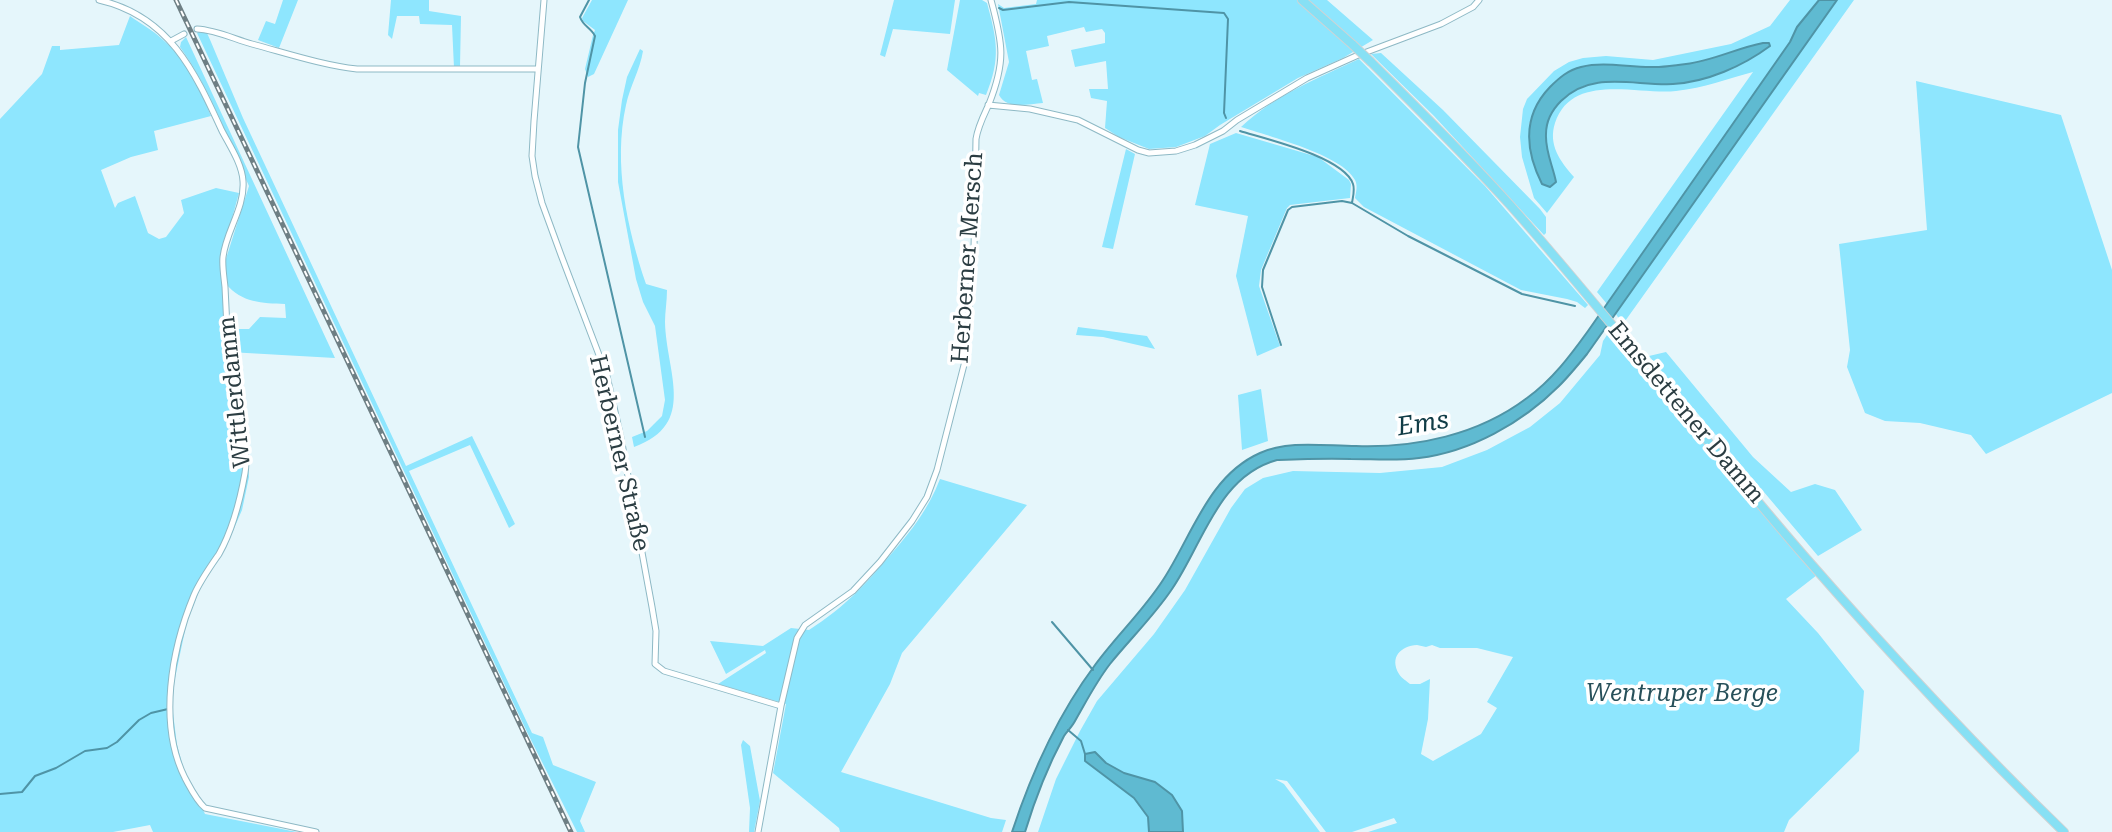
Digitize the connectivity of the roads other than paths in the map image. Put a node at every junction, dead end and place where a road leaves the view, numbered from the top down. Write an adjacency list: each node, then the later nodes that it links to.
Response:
1 (99, 0): 8 (street, Wittlerdamm)
2 (544, 0): 9 (street, Herberner Straße)
3 (991, 0): 10 (street, Herberner Mersch)
4 (1302, 0): 14 (main road, Emsdettener Damm, bridge)
5 (1479, 0): 10 (street)
6 (197, 29): 9 (street)
7 (184, 34): 8 (street)
8 (171, 41): 12 (street, Wittlerdamm)
9 (538, 69): 11 (street, Herberner Straße)
10 (988, 105): 11 (street, Herberner Mersch)
11 (781, 706): 13 (street, Herberner Mersch)
12 (316, 832)
13 (758, 832)
14 (2064, 832)

